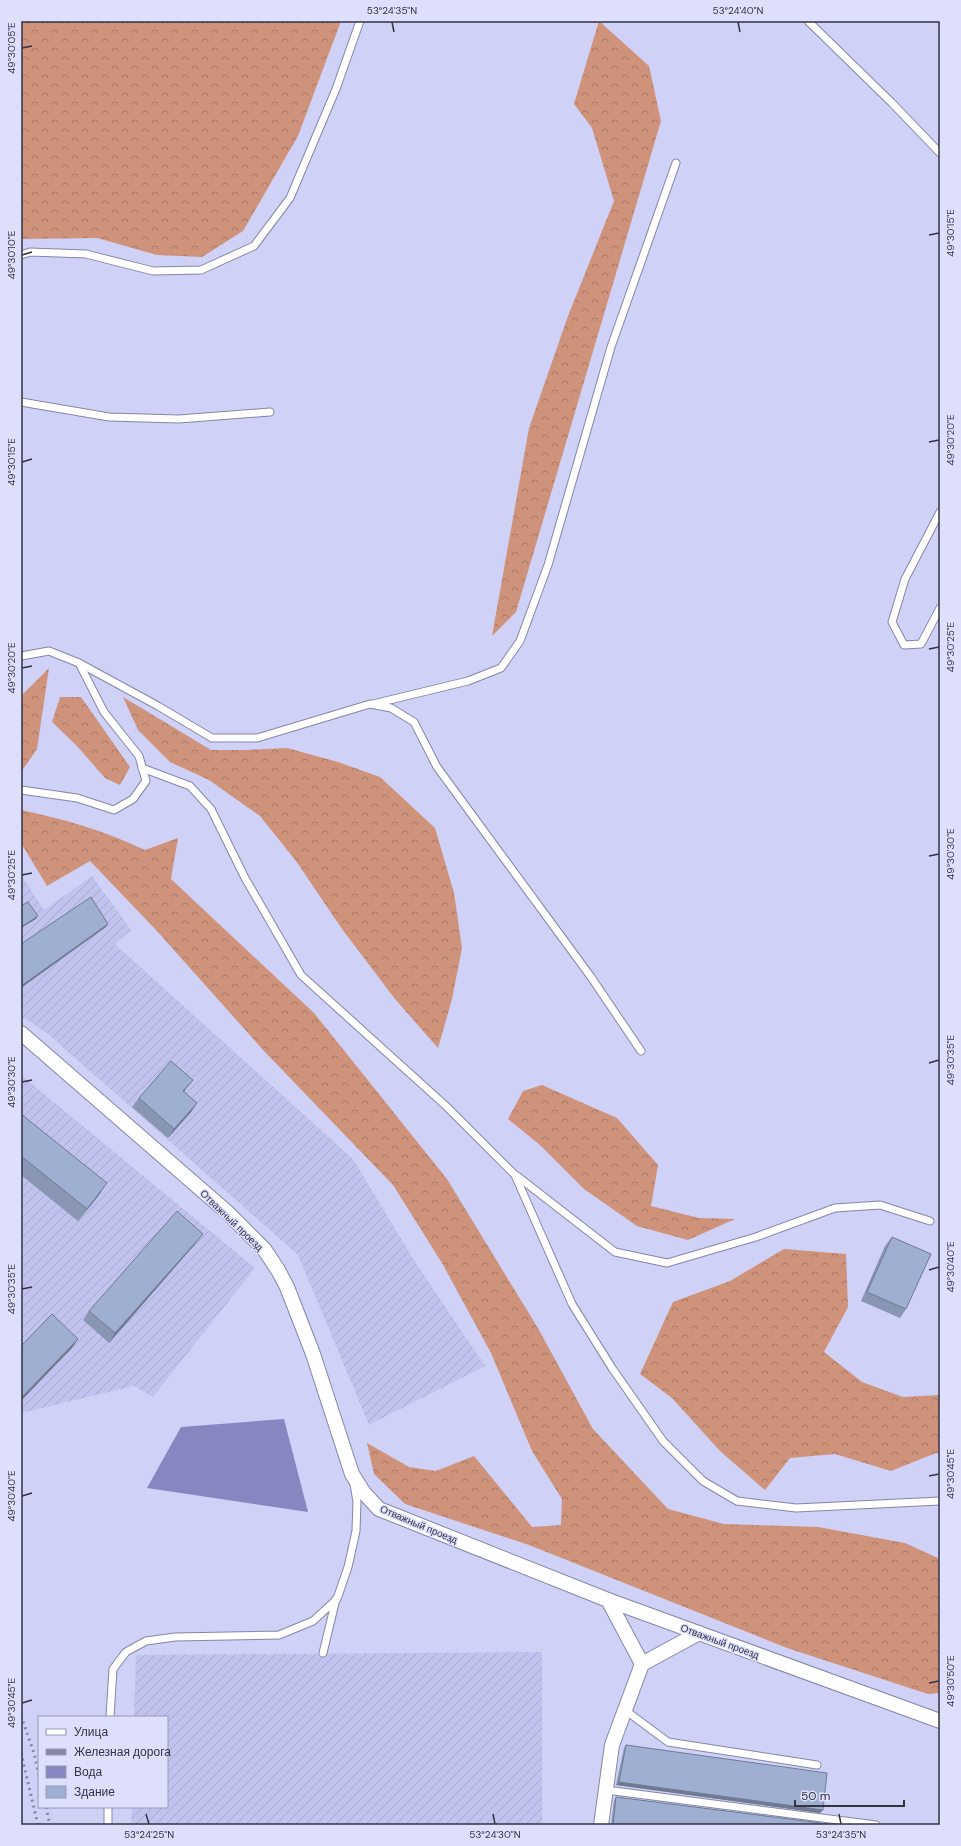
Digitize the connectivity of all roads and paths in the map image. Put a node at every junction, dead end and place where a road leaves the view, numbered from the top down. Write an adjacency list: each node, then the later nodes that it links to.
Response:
1 (360, 21): 5 (lane)
2 (808, 21): 3 (lane)
3 (940, 152)
4 (676, 163): 12 (lane)
5 (21, 255)
6 (21, 402): 7 (lane)
7 (270, 412)
8 (940, 512): 9 (lane)
9 (940, 608)
10 (21, 656): 11 (lane)
11 (79, 663): 12 (lane); 13 (lane)
12 (370, 704): 16 (lane)
13 (142, 768): 14 (lane); 17 (lane)
14 (21, 790)
15 (21, 1033): 19 (street, Отважный проезд)
16 (641, 1051)
17 (515, 1175): 18 (lane); 20 (lane)
18 (930, 1221)
19 (352, 1474): 21 (lane); 22 (street, Отважный проезд)
20 (940, 1501)
21 (336, 1598): 24 (lane); 27 (lane)
22 (608, 1600): 23 (street, Отважный проезд); 25 (street)
23 (699, 1633): 25 (street); 28 (street, Отважный проезд)
24 (322, 1653)
25 (642, 1664): 26 (street)
26 (625, 1710): 29 (lane); 30 (street)
27 (110, 1716)
28 (940, 1721)
29 (817, 1765)
30 (606, 1790): 33 (street); 34 (lane)
31 (108, 1808): 32 (lane)
32 (108, 1825)
33 (601, 1825)
34 (876, 1825)

